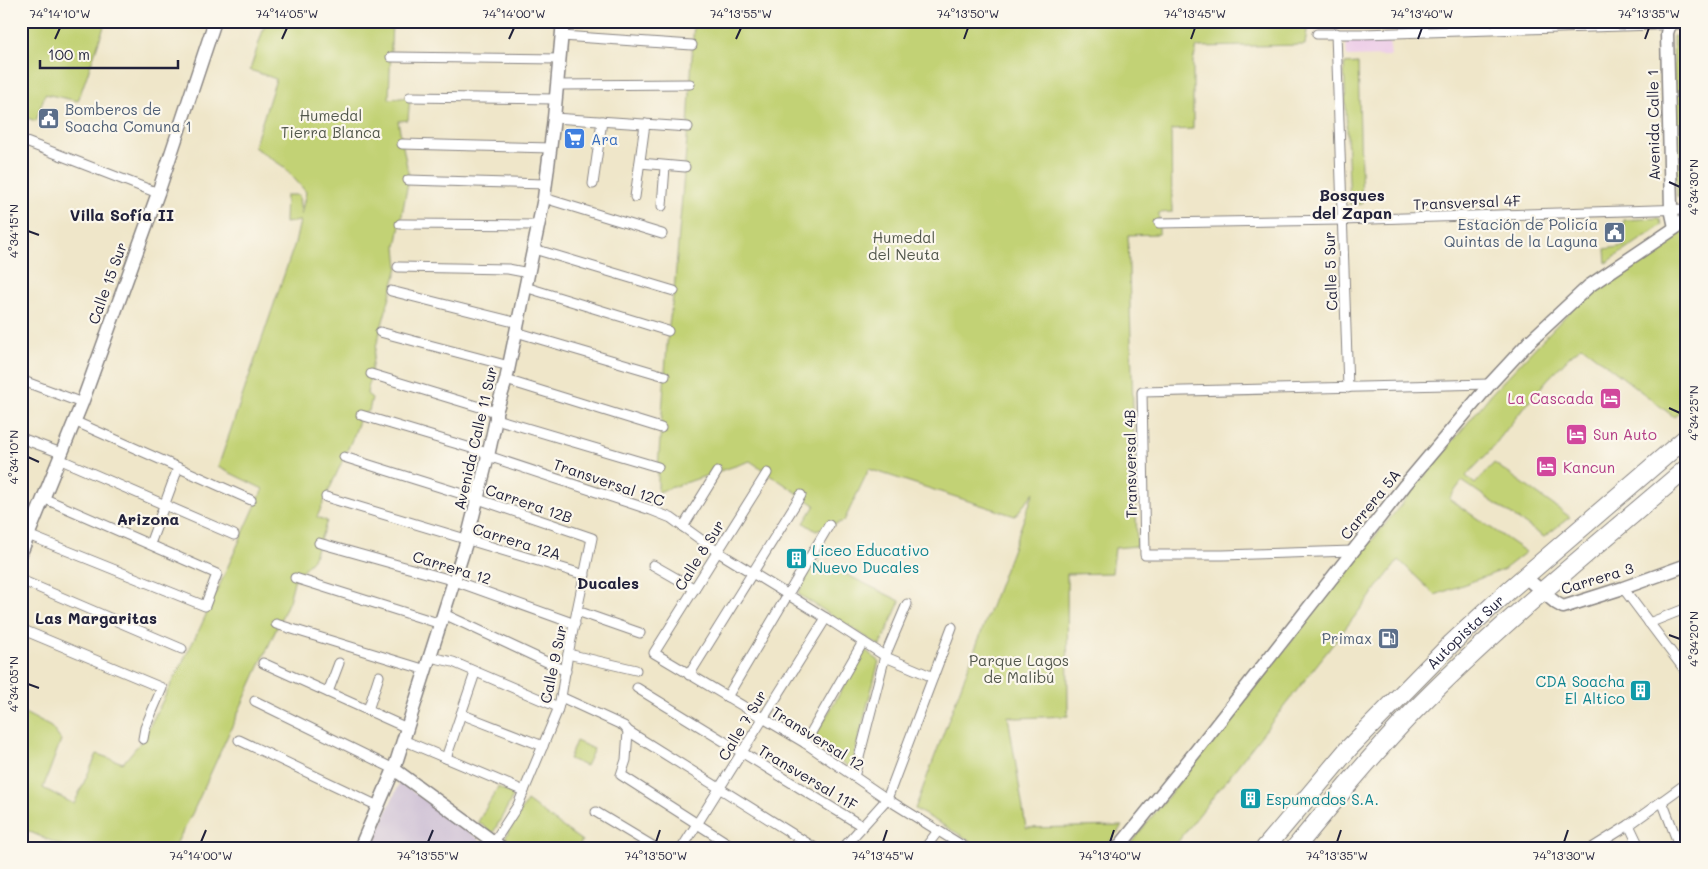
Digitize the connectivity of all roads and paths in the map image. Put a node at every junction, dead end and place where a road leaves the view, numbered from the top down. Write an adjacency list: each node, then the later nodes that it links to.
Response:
1 (215, 21): 30 (street, Calle 15 Sur)
2 (563, 21): 7 (street, Avenida Calle 11 Sur)
3 (1670, 23): 4 (street); 5 (street); 34 (street, Avenida Calle 1)
4 (1687, 24)
5 (1336, 33): 6 (street); 36 (street, Calle 5 Sur)
6 (1317, 34)
7 (562, 36): 9 (street); 11 (street, Avenida Calle 11 Sur)
8 (1687, 39): 12 (street)
9 (692, 45)
10 (391, 57): 11 (street)
11 (560, 59): 14 (street, Avenida Calle 11 Sur)
12 (1687, 83)
13 (690, 84): 14 (street)
14 (558, 85): 16 (street, Avenida Calle 11 Sur)
15 (410, 97): 16 (street)
16 (556, 99): 17 (street, Avenida Calle 11 Sur)
17 (554, 118): 18 (street); 23 (street, Avenida Calle 11 Sur)
18 (602, 121): 19 (street); 29 (street)
19 (645, 124): 20 (street); 24 (street)
20 (688, 127)
21 (21, 140): 30 (street)
22 (402, 144): 23 (street)
23 (551, 148): 28 (street, Avenida Calle 11 Sur)
24 (640, 163): 25 (street); 31 (street)
25 (665, 166): 26 (street); 33 (street)
26 (685, 167)
27 (408, 180): 28 (street)
28 (545, 184): 32 (street, Avenida Calle 11 Sur)
29 (593, 184)
30 (158, 193): 58 (street, Calle 15 Sur)
31 (635, 197)
32 (544, 198): 40 (street, Avenida Calle 11 Sur); 41 (street)
33 (662, 206)
34 (1671, 209): 35 (street, Transversal 4F); 36 (street, Transversal 4F); 39 (street, Avenida Calle 1)
35 (1687, 209)
36 (1342, 220): 37 (street, Transversal 4F); 57 (street, Calle 5 Sur)
37 (1158, 223)
38 (400, 224): 40 (street)
39 (1683, 224): 56 (street, Carrera 5A)
40 (539, 225): 42 (street, Avenida Calle 11 Sur)
41 (662, 234)
42 (534, 249): 44 (street, Avenida Calle 11 Sur); 47 (street)
43 (398, 267): 44 (street)
44 (528, 273): 45 (street, Avenida Calle 11 Sur)
45 (526, 287): 48 (street, Avenida Calle 11 Sur); 49 (street)
46 (391, 291): 48 (street)
47 (674, 291)
48 (517, 328): 51 (street, Avenida Calle 11 Sur); 53 (street)
49 (668, 331)
50 (380, 332): 51 (street)
51 (509, 366): 54 (street, Avenida Calle 11 Sur)
52 (371, 374): 60 (street)
53 (665, 376)
54 (506, 380): 60 (street, Avenida Calle 11 Sur); 62 (street)
55 (26, 382): 58 (street)
56 (1490, 384): 57 (street, Transversal 4B); 87 (street, Carrera 5A)
57 (1348, 388): 87 (street, Transversal 4B)
58 (82, 403): 61 (street, Calle 15 Sur)
59 (361, 415): 66 (street, Transversal 12C)
60 (496, 415): 66 (street, Avenida Calle 11 Sur); 68 (street)
61 (74, 421): 65 (street, Calle 15 Sur); 69 (street)
62 (661, 428)
63 (1687, 437): 94 (highway, Autopista Sur)
64 (21, 438): 65 (street)
65 (60, 456): 75 (street, Calle 15 Sur); 78 (street)
66 (488, 456): 76 (street, Avenida Calle 11 Sur); 80 (street, Transversal 12C)
67 (344, 457): 76 (street, Carrera 12B)
68 (658, 467)
69 (178, 468): 77 (street); 78 (street)
70 (1687, 468): 100 (highway, Autopista Sur)
71 (717, 472): 80 (street)
72 (767, 473): 88 (street, Calle 8 Sur)
73 (801, 495): 92 (street)
74 (326, 497): 84 (street, Carrera 12A)
75 (43, 498): 81 (street, Calle 15 Sur); 86 (street)
76 (478, 499): 83 (street, Carrera 12B); 84 (street, Avenida Calle 11 Sur)
77 (251, 500)
78 (164, 505): 82 (street); 86 (street)
79 (829, 525): 101 (street)
80 (683, 526): 88 (street, Transversal 12C)
81 (28, 535): 86 (street); 89 (street, Calle 15 Sur)
82 (234, 535)
83 (592, 538): 93 (street, Calle 9 Sur)
84 (467, 540): 93 (street, Carrera 12A); 97 (street, Avenida Calle 11 Sur)
85 (320, 543): 97 (street, Carrera 12)
86 (150, 544)
87 (1353, 551): 169 (street, Carrera 5A)
88 (718, 552): 92 (street, Transversal 12C); 99 (street, Calle 8 Sur)
89 (21, 553)
90 (653, 565): 99 (street)
91 (1687, 565): 98 (street, Carrera 3)
92 (753, 574): 101 (street, Transversal 12C); 127 (street)
93 (585, 575): 104 (street, Calle 9 Sur)
94 (1525, 577): 100 (street, Carrera 3); 170 (highway, Autopista Sur)
95 (295, 578): 106 (street)
96 (21, 580): 114 (street)
97 (455, 581): 106 (street, Avenida Calle 11 Sur); 109 (street, Carrera 12)
98 (1623, 588): 100 (street, Carrera 3); 107 (street)
99 (695, 589): 115 (street, Calle 8 Sur)
100 (1543, 592): 171 (highway, Autopista Sur)
101 (788, 595): 105 (street, Transversal 12C); 133 (street)
102 (907, 604): 117 (street)
103 (1687, 608): 107 (street)
104 (577, 611): 109 (street, Calle 9 Sur); 112 (street)
105 (826, 618): 113 (street, Transversal 12C); 138 (street, Calle 7 Sur)
106 (442, 619): 118 (street, Avenida Calle 11 Sur); 124 (street)
107 (1649, 622): 119 (street)
108 (276, 624): 122 (street)
109 (575, 624): 116 (street, Calle 9 Sur)
110 (952, 627): 129 (street)
111 (21, 629): 141 (street)
112 (640, 633)
113 (863, 642): 117 (street, Transversal 12C); 143 (street)
114 (182, 649)
115 (654, 652): 127 (street, Transversal 12)
116 (568, 654): 123 (street); 124 (street, Calle 9 Sur)
117 (885, 656): 129 (street, Transversal 12C); 148 (street)
118 (430, 657): 122 (street, Avenida Calle 11 Sur); 125 (street)
119 (1684, 662): 126 (street)
120 (263, 663): 131 (street)
121 (339, 663): 131 (street)
122 (426, 670): 140 (street, Avenida Calle 11 Sur)
123 (636, 670)
124 (566, 671): 132 (street, Calle 9 Sur)
125 (475, 673): 135 (street); 137 (street)
126 (1687, 673)
127 (689, 675): 133 (street, Transversal 12)
128 (379, 676): 136 (street)
129 (933, 677): 152 (street)
130 (637, 688): 145 (street, Transversal 11F)
131 (328, 692): 136 (street)
132 (561, 697): 135 (street, Calle 9 Sur); 139 (street)
133 (727, 697): 138 (street, Transversal 12)
134 (255, 701): 147 (street)
135 (558, 707): 144 (street, Calle 9 Sur)
136 (368, 710): 140 (street)
137 (461, 714): 144 (street); 146 (street)
138 (762, 718): 143 (street, Transversal 12); 145 (street, Calle 7 Sur)
139 (628, 731): 150 (street); 156 (street)
140 (405, 734): 146 (street); 147 (street, Avenida Calle 11 Sur)
141 (143, 740)
142 (239, 740): 154 (street)
143 (805, 744): 148 (street, Transversal 12)
144 (543, 746): 151 (street, Calle 9 Sur)
145 (741, 753): 150 (street, Calle 7 Sur); 158 (street, Transversal 11F)
146 (446, 758): 151 (street)
147 (394, 769): 154 (street, Avenida Calle 11 Sur); 160 (street)
148 (854, 777): 152 (street, Transversal 12)
149 (1687, 783): 153 (street)
150 (721, 788): 156 (street, Calle 7 Sur); 165 (street)
151 (524, 791): 160 (street, Calle 9 Sur)
152 (887, 799): 158 (street); 159 (street, Transversal 12)
153 (1662, 801): 157 (street); 174 (street)
154 (378, 806): 161 (street, Avenida Calle 11 Sur)
155 (596, 812): 162 (street)
156 (698, 824): 163 (street, Calle 7 Sur); 164 (street)
157 (1629, 825): 172 (street); 173 (street)
158 (862, 826): 166 (street)
159 (938, 831): 167 (street); 168 (street, Transversal 12)
160 (498, 845)
161 (360, 848)
162 (656, 848)
163 (682, 848)
164 (735, 848)
165 (815, 848)
166 (843, 848)
167 (925, 848)
168 (966, 848)
169 (1118, 848)
170 (1265, 848)
171 (1295, 848)
172 (1592, 848)
173 (1640, 848)
174 (1680, 848)

